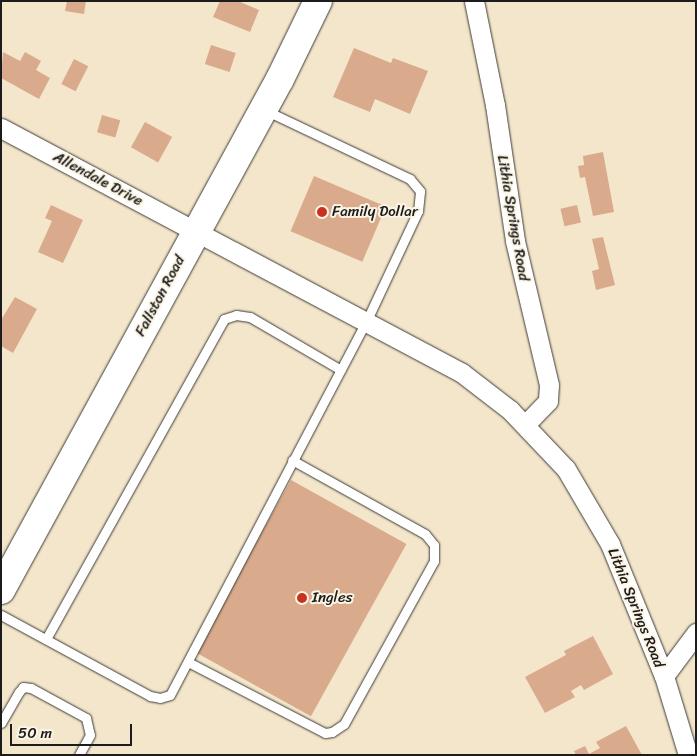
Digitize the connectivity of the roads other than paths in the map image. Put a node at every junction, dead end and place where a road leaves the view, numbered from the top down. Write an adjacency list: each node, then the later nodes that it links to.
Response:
1 (318, 1): 3 (main road, Fallston Road)
2 (474, 1): 8 (street, Lithia Springs Road)
3 (263, 109): 5 (main road, Fallston Road); 6 (lane)
4 (1, 128): 5 (street, Allendale Drive)
5 (195, 230): 6 (street, Lithia Springs Road); 10 (main road, Fallston Road)
6 (366, 322): 7 (lane); 8 (street, Lithia Springs Road)
7 (341, 370): 9 (lane); 13 (lane)
8 (525, 425): 15 (street, Lithia Springs Road)
9 (292, 460): 14 (lane); 14 (lane)
10 (1, 590)
11 (1, 615): 13 (lane)
12 (696, 633): 15 (street)
13 (46, 640): 14 (lane)
14 (188, 662)
15 (664, 676): 18 (street, Lithia Springs Road)
16 (1, 723): 17 (lane)
17 (79, 755)
18 (688, 755)

